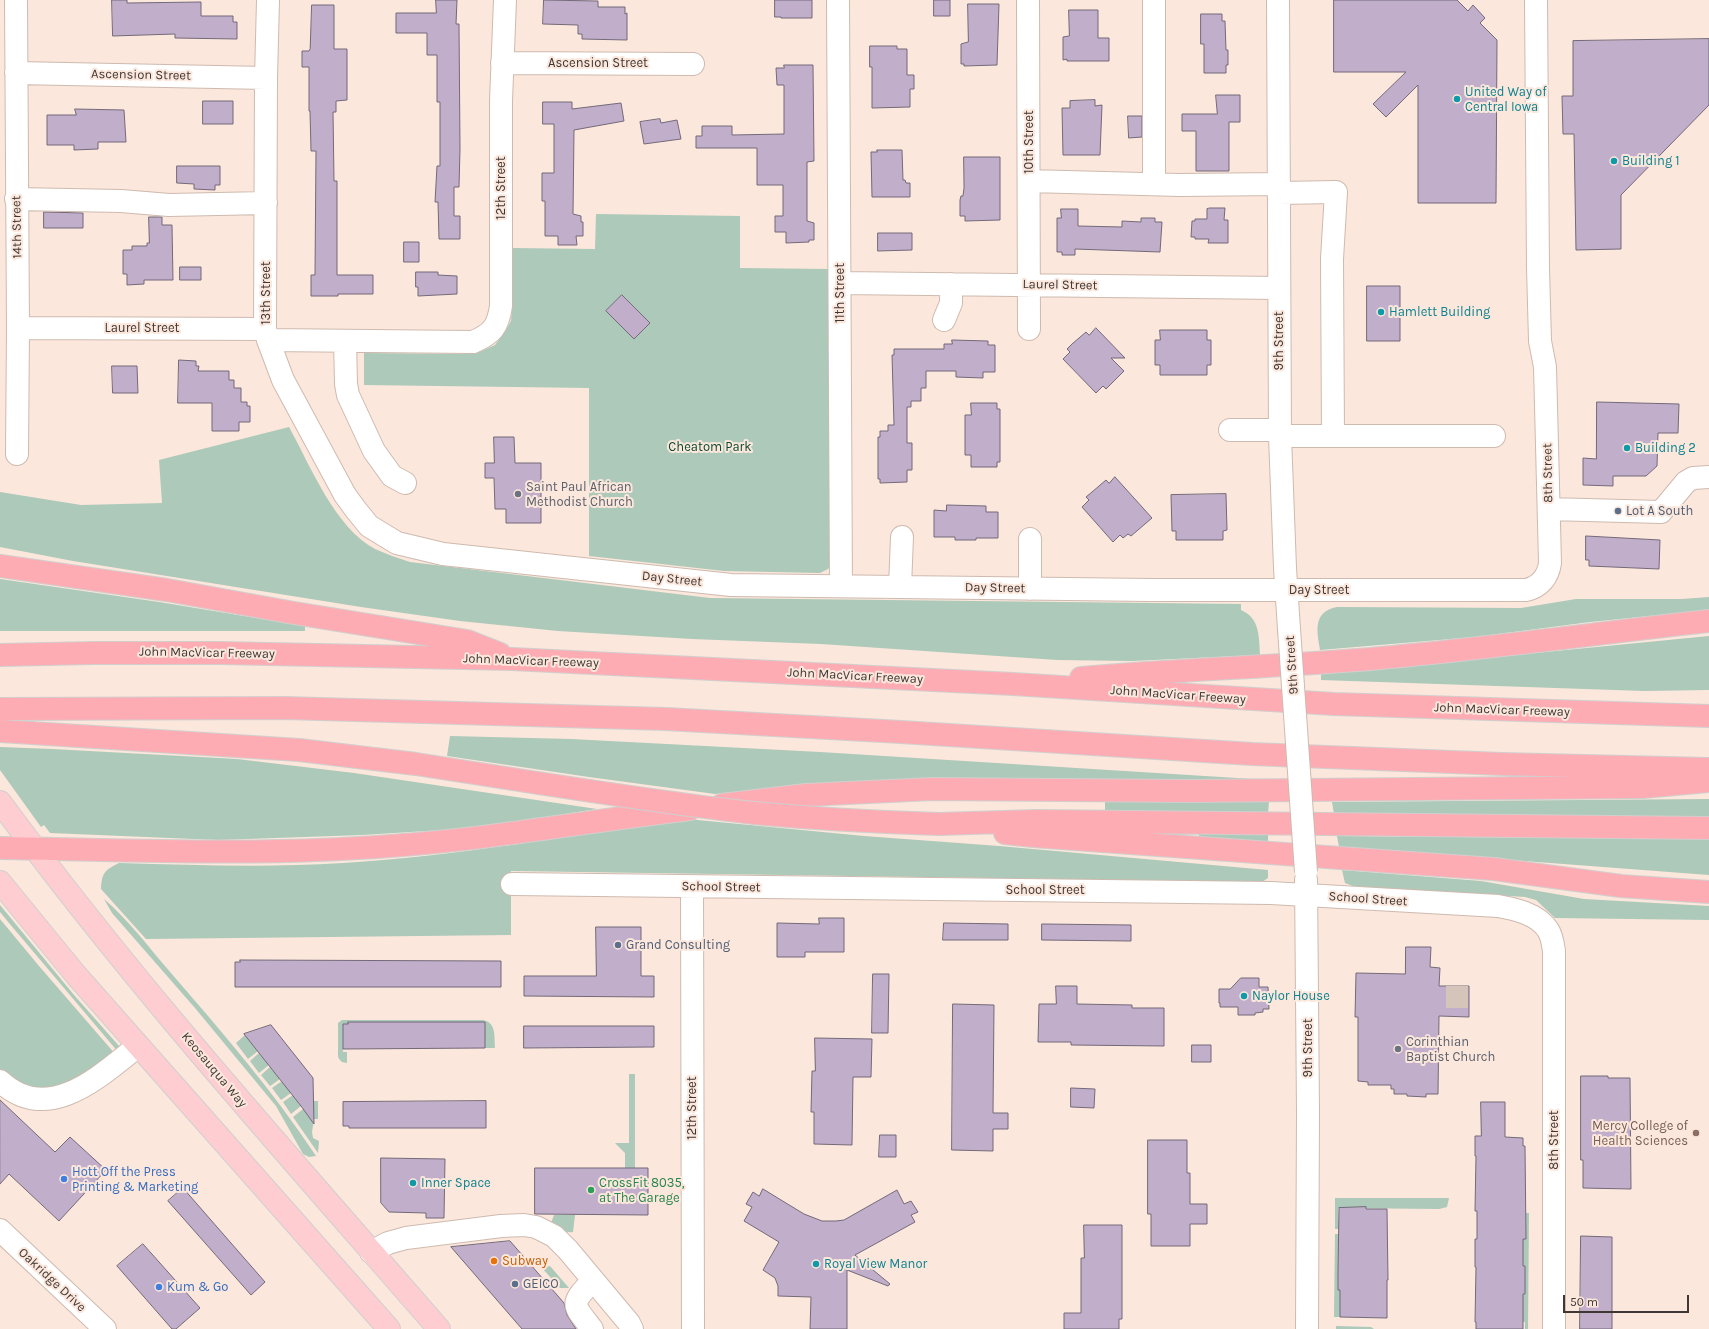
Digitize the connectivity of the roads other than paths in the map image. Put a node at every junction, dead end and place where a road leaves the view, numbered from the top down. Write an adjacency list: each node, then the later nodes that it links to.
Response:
1 (16, 0): 11 (street, 14th Street)
2 (268, 0): 12 (street, 13th Street)
3 (505, 0): 9 (street, 12th Street)
4 (838, 0): 19 (street, 11th Street)
5 (1028, 0): 13 (street, 10th Street)
6 (1154, 0): 14 (street)
7 (1278, 0): 15 (street, 9th Street)
8 (1536, 0): 36 (street, 8th Street)
9 (502, 63): 10 (street, Ascension Street); 28 (street, 12th Street)
10 (693, 64)
11 (16, 73): 12 (street, Ascension Street); 16 (street, 14th Street)
12 (266, 78): 17 (street, 13th Street)
13 (1029, 181): 14 (street); 21 (street, 10th Street)
14 (1154, 184): 15 (street)
15 (1279, 188): 22 (street, 9th Street); 31 (street)
16 (16, 199): 17 (street); 18 (street, 14th Street)
17 (266, 203): 26 (street, 13th Street)
18 (8, 228): 24 (street, 14th Street)
19 (840, 283): 20 (street, Laurel Street); 42 (street, 11th Street)
20 (951, 284): 21 (street, Laurel Street); 23 (street)
21 (1029, 284): 22 (street, Laurel Street); 25 (street, 10th Street)
22 (1279, 288): 30 (street, 9th Street)
23 (944, 320)
24 (18, 328): 26 (street, Laurel Street); 33 (street, 14th Street)
25 (1029, 329)
26 (267, 334): 27 (street, Laurel Street); 39 (street, 13th Street)
27 (345, 342): 28 (street, Laurel Street); 35 (street)
28 (452, 343)
29 (1230, 430): 30 (street)
30 (1280, 433): 31 (street); 45 (street, 9th Street)
31 (1333, 436): 32 (street)
32 (1494, 436)
33 (17, 454)
34 (1709, 477): 36 (street)
35 (405, 483)
36 (1549, 509): 41 (street, 8th Street)
37 (902, 537): 43 (street)
38 (1030, 539): 44 (street)
39 (443, 554): 42 (street, Day Street)
40 (0, 566): 48 (highway)
41 (1545, 578): 45 (street, Day Street)
42 (841, 586): 43 (street, Day Street)
43 (900, 587): 44 (street, Day Street)
44 (1030, 588): 45 (street, Day Street)
45 (1286, 590): 66 (street, 9th Street, bridge)
46 (1709, 621): 49 (highway)
47 (0, 655): 48 (highway, John MacVicar Freeway)
48 (512, 659): 49 (highway, John MacVicar Freeway)
49 (1013, 684): 52 (highway, John MacVicar Freeway)
50 (0, 709): 55 (highway)
51 (1709, 711): 52 (highway)
52 (1639, 714): 53 (highway, John MacVicar Freeway)
53 (1709, 716)
54 (0, 730): 58 (highway, bridge)
55 (1709, 769)
56 (1709, 781): 61 (highway)
57 (0, 802): 61 (main road, Keosauqua Way)
58 (942, 824): 59 (highway); 65 (highway)
59 (1709, 828)
60 (0, 848): 61 (highway)
61 (34, 848): 71 (main road, Keosauqua Way)
62 (0, 882): 68 (main road)
63 (512, 884): 64 (street, School Street)
64 (692, 887): 66 (street, School Street); 78 (street, 12th Street)
65 (1709, 892)
66 (1307, 894): 67 (street, School Street); 79 (street, 9th Street)
67 (1554, 951): 80 (street, 8th Street)
68 (138, 1046): 69 (street); 73 (main road)
69 (0, 1081)
70 (0, 1230): 74 (street, Oakridge Drive)
71 (371, 1252): 72 (street); 75 (main road, Keosauqua Way)
72 (592, 1280): 76 (street); 77 (street)
73 (389, 1328)
74 (105, 1329)
75 (439, 1329)
76 (592, 1329)
77 (632, 1329)
78 (693, 1329)
79 (1307, 1329)
80 (1554, 1329)

